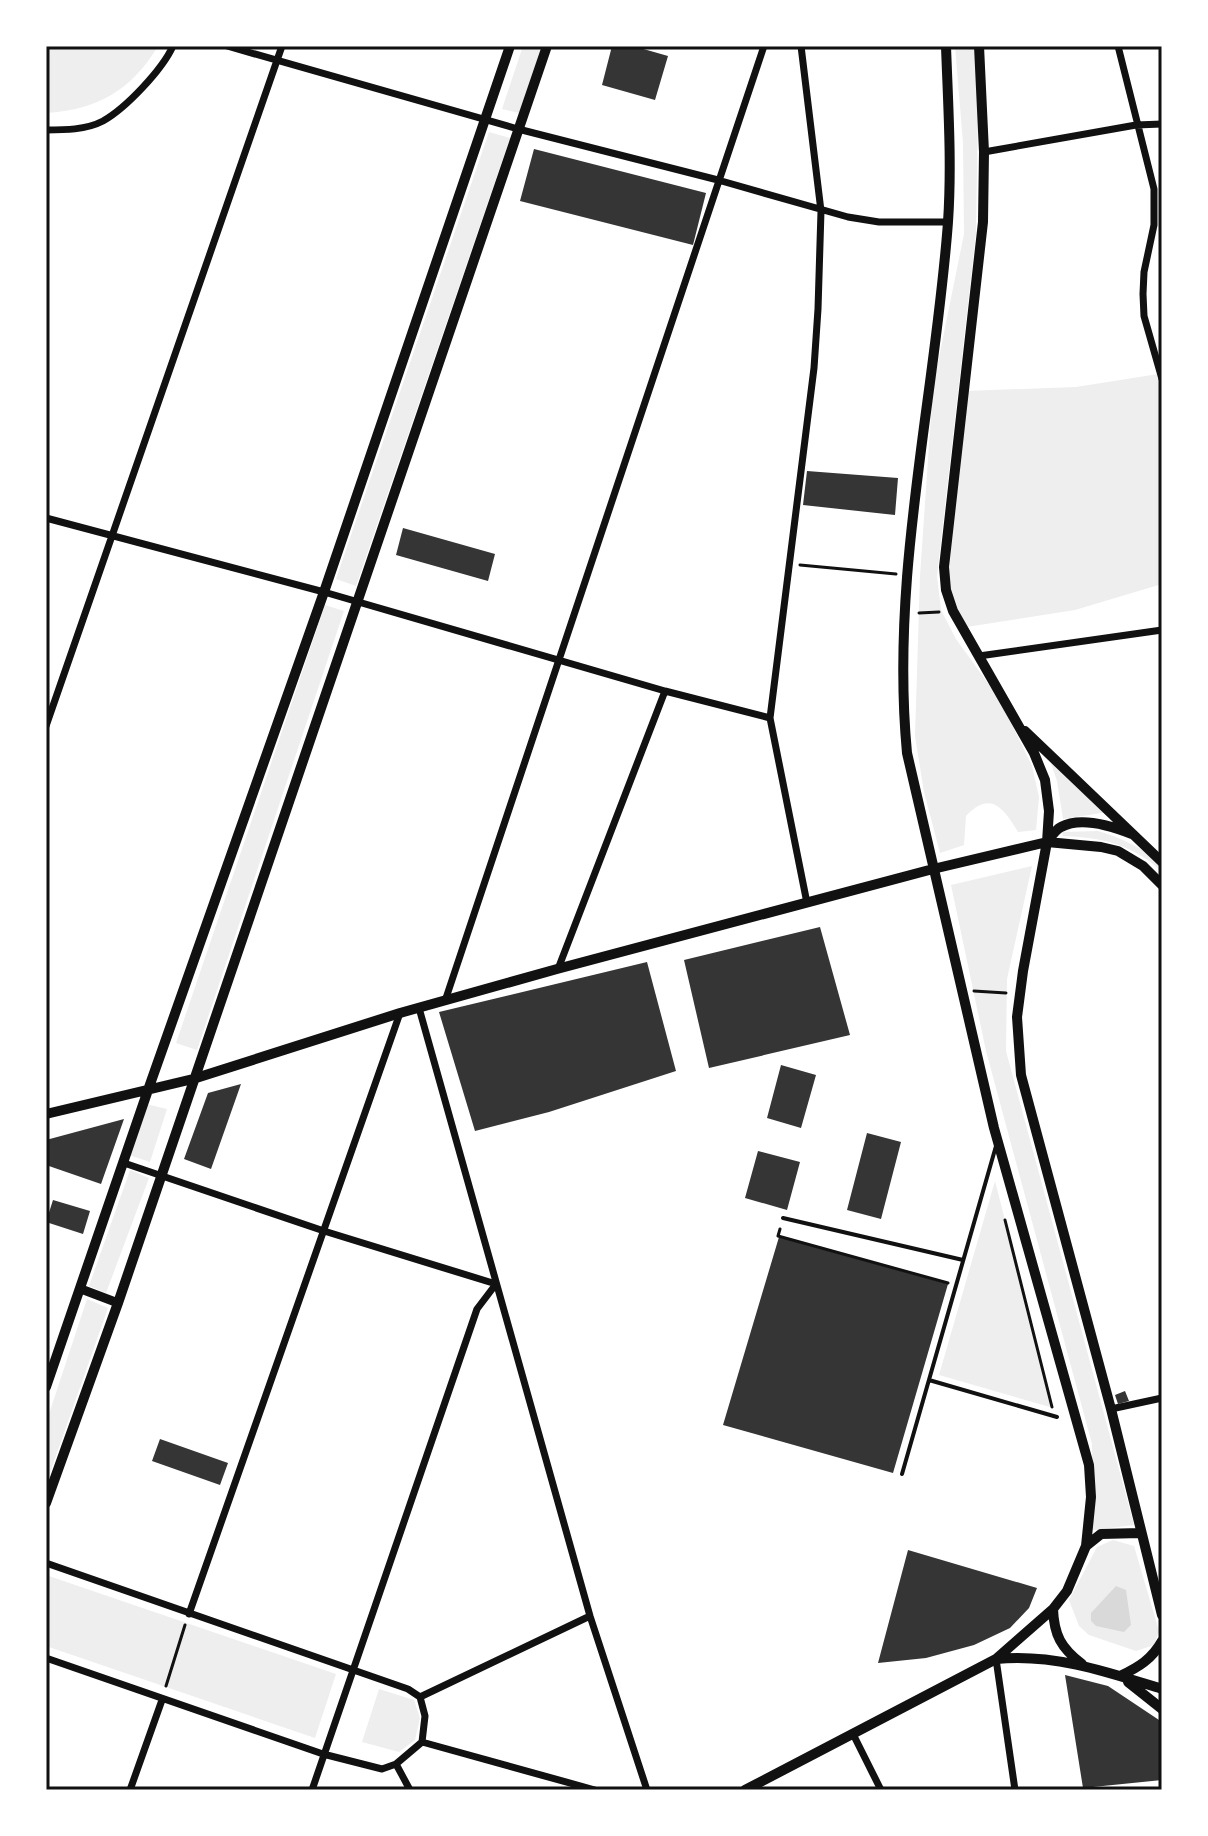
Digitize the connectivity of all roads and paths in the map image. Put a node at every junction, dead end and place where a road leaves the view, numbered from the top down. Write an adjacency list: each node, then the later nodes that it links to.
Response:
1 (173, 46): 16 (street)
2 (227, 46): 11 (street)
3 (282, 46): 11 (street)
4 (510, 46): 12 (main road)
5 (547, 46): 15 (main road)
6 (764, 46): 18 (street)
7 (801, 46): 19 (street)
8 (946, 46): 20 (main road)
9 (979, 46): 17 (main road)
10 (1118, 46): 14 (street)
11 (277, 61): 12 (street); 23 (street)
12 (483, 118): 15 (street); 26 (main road)
13 (1162, 124): 14 (street)
14 (1136, 125): 17 (street); 21 (street)
15 (518, 129): 18 (street); 27 (main road)
16 (46, 130)
17 (984, 152): 28 (main road)
18 (718, 180): 19 (street); 32 (street)
19 (821, 211): 20 (street); 24 (street)
20 (948, 222): 25 (main road)
21 (1162, 379)
22 (46, 518): 23 (street)
23 (114, 536): 26 (street); 36 (street)
24 (788, 564): 25 (path); 34 (street)
25 (907, 575): 29 (main road)
26 (324, 592): 27 (street); 50 (main road)
27 (358, 602): 32 (street); 49 (main road)
28 (953, 611): 29 (path); 31 (main road)
29 (903, 615): 40 (main road)
30 (1162, 630): 31 (street)
31 (979, 656): 35 (main road)
32 (560, 660): 33 (street); 46 (street)
33 (665, 691): 34 (street); 43 (street)
34 (770, 718): 42 (street)
35 (1016, 723): 37 (main road); 38 (main road)
36 (46, 726)
37 (1138, 836): 38 (main road); 39 (main road)
38 (1047, 842): 40 (main road); 41 (main road); 45 (main road)
39 (1162, 862)
40 (933, 869): 42 (main road); 44 (main road)
41 (1162, 885)
42 (807, 903): 43 (main road)
43 (557, 969): 46 (main road)
44 (962, 991): 45 (path); 52 (main road)
45 (1020, 993): 69 (main road)
46 (445, 1001): 47 (main road)
47 (419, 1008): 48 (main road); 62 (street)
48 (400, 1013): 49 (main road); 57 (street)
49 (193, 1079): 50 (main road); 54 (main road)
50 (148, 1090): 51 (main road); 53 (main road)
51 (46, 1114)
52 (998, 1140): 60 (lane); 74 (main road)
53 (124, 1163): 54 (street); 63 (main road)
54 (160, 1176): 57 (street); 64 (main road)
55 (1003, 1212): 59 (path)
56 (783, 1218): 60 (lane); 61 (path)
57 (324, 1231): 62 (street); 77 (street)
58 (1006, 1231): 59 (path)
59 (1011, 1243): 68 (path)
60 (963, 1260): 65 (lane)
61 (949, 1283)
62 (496, 1284): 79 (street); 84 (street)
63 (81, 1289): 64 (street); 66 (main road)
64 (118, 1303): 72 (main road)
65 (929, 1380): 70 (lane); 71 (lane)
66 (46, 1387)
67 (1162, 1398): 69 (street)
68 (1038, 1404)
69 (1111, 1409): 73 (main road)
70 (1057, 1417)
71 (902, 1474)
72 (46, 1503)
73 (1140, 1533): 74 (main road); 78 (main road)
74 (1086, 1546): 76 (main road)
75 (46, 1563): 77 (street)
76 (1053, 1609): 82 (main road); 83 (main road)
77 (189, 1614): 84 (street); 88 (path)
78 (1162, 1615)
79 (590, 1616): 87 (street); 98 (street)
80 (1162, 1641): 85 (main road)
81 (46, 1658): 88 (street)
82 (996, 1659): 83 (main road); 90 (main road); 101 (street)
83 (1086, 1667): 85 (main road)
84 (352, 1670): 87 (street); 92 (street)
85 (1120, 1676): 86 (main road); 89 (main road)
86 (1162, 1689)
87 (420, 1697): 91 (street)
88 (162, 1700): 92 (street); 94 (street)
89 (1162, 1709)
90 (853, 1734): 99 (main road); 100 (street)
91 (422, 1742): 93 (street); 97 (street)
92 (323, 1754): 93 (street); 95 (street)
93 (396, 1764): 96 (street)
94 (130, 1790)
95 (312, 1790)
96 (410, 1790)
97 (595, 1790)
98 (647, 1790)
99 (745, 1790)
100 (881, 1790)
101 (1015, 1790)

